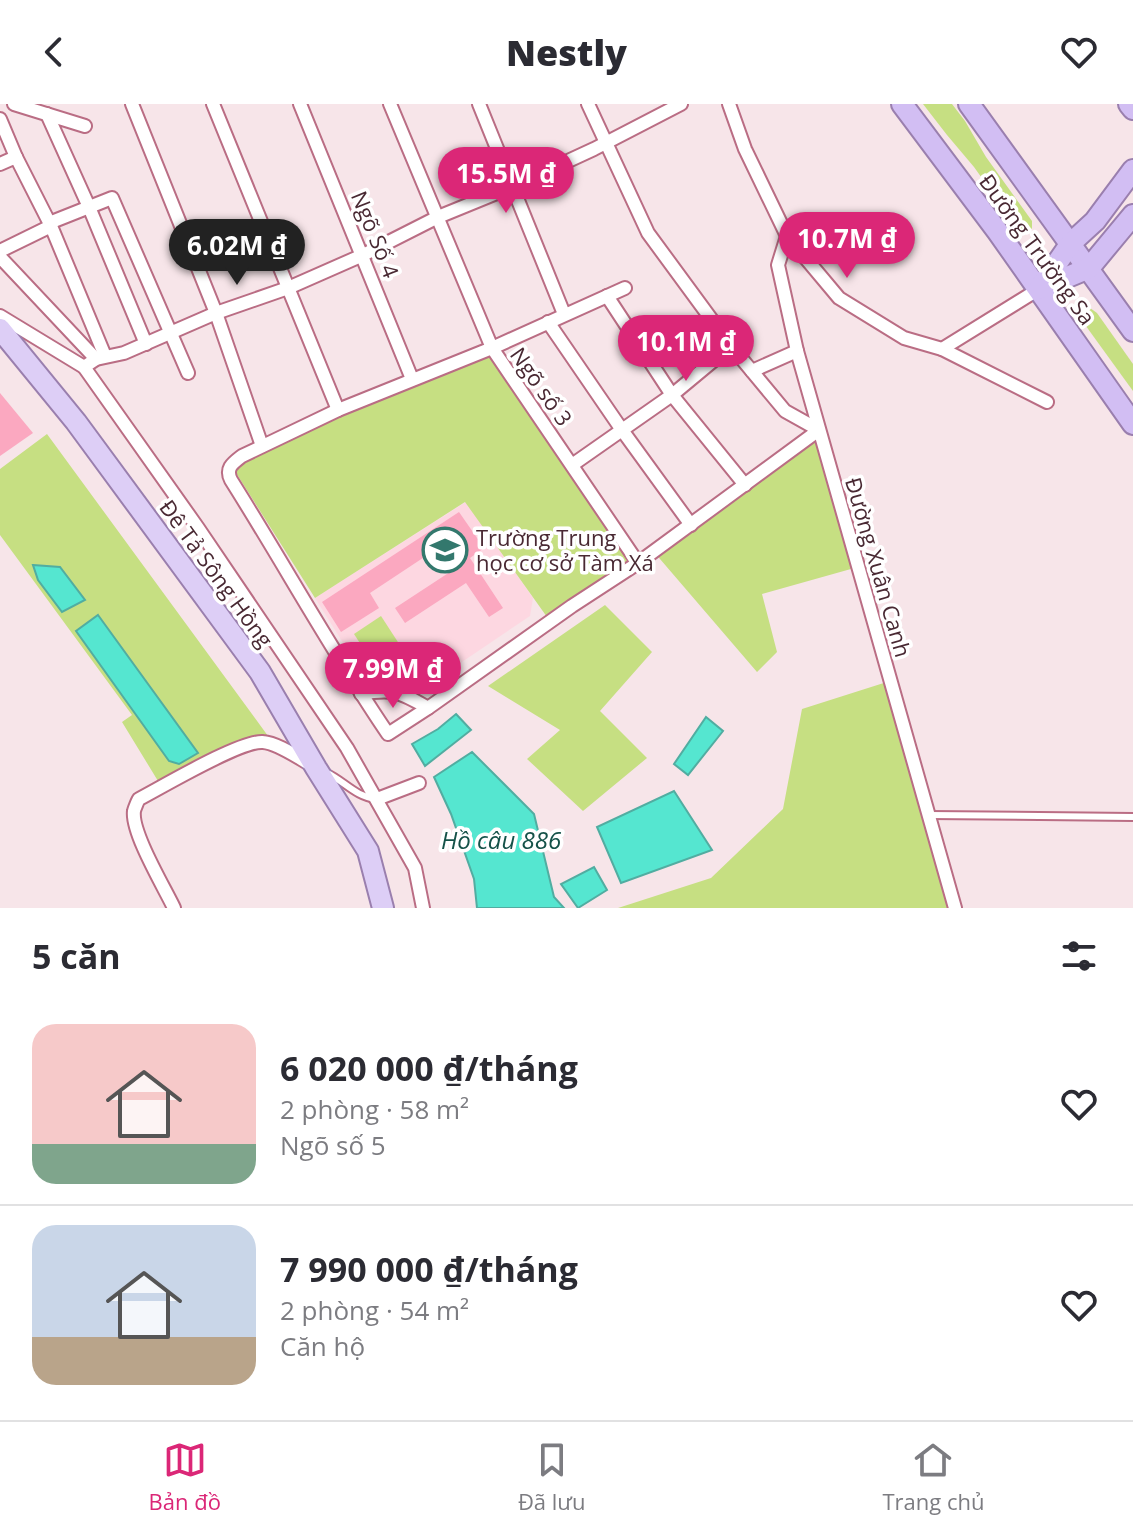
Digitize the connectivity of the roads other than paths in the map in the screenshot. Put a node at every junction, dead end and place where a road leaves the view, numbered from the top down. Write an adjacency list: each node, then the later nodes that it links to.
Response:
1 (14, 104): 14 (street)
2 (132, 104): 35 (street)
3 (213, 104): 31 (street)
4 (300, 104): 29 (street, Ngõ Số 4)
5 (390, 104): 24 (street)
6 (479, 104): 21 (street)
7 (588, 104): 17 (street)
8 (681, 104): 17 (street)
9 (729, 104): 26 (street)
10 (902, 104): 33 (highway, Đường Trường Sa)
11 (969, 104): 27 (highway, Đường Trường Sa)
12 (1129, 104): 13 (highway)
13 (1133, 109)
14 (47, 114): 16 (street); 22 (street)
15 (0, 119): 18 (street)
16 (85, 126)
17 (605, 142): 21 (street); 43 (street)
18 (16, 157): 19 (street); 25 (street)
19 (0, 164)
20 (1133, 170): 27 (highway)
21 (514, 186): 24 (street); 36 (street)
22 (89, 207): 25 (street); 41 (street); 42 (street)
23 (1133, 215): 30 (highway)
24 (438, 217): 29 (street); 44 (street, Ngõ số 3)
25 (50, 225): 28 (street); 47 (street)
26 (787, 236): 45 (street); 46 (street, Đường Xuân Canh)
27 (1071, 243): 30 (highway, Đường Trường Sa); 33 (highway)
28 (0, 254): 47 (street)
29 (363, 255): 31 (street); 51 (street, Ngõ Số 4)
30 (1089, 268): 33 (highway); 40 (highway, Đường Trường Sa)
31 (288, 288): 35 (street); 54 (street)
32 (625, 288): 34 (street)
33 (1039, 289): 45 (street); 55 (highway, Đường Trường Sa)
34 (607, 296): 36 (street); 52 (street)
35 (216, 313): 41 (street); 58 (street)
36 (564, 314): 38 (street)
37 (0, 316): 48 (street)
38 (548, 322): 44 (street); 56 (street)
39 (0, 329): 65 (main road, Đê Tả Sông Hồng)
40 (1133, 331)
41 (172, 334): 42 (street); 50 (street)
42 (146, 344): 47 (street)
43 (731, 346): 49 (street); 52 (street)
44 (492, 348): 51 (street); 59 (street, Ngõ số 3)
45 (942, 349): 53 (street)
46 (797, 351): 49 (street); 57 (street, Đường Xuân Canh)
47 (101, 358): 48 (street)
48 (84, 367): 67 (street)
49 (752, 371): 57 (street)
50 (188, 373)
51 (412, 379): 54 (street)
52 (672, 395): 56 (street); 60 (street)
53 (1047, 402)
54 (338, 410): 58 (street)
55 (1133, 424)
56 (622, 430): 59 (street); 61 (street)
57 (819, 430): 60 (street); 68 (street, Đường Xuân Canh)
58 (262, 446): 63 (street)
59 (572, 465): 62 (street, Ngõ số 3)
60 (745, 485): 61 (street)
61 (691, 525): 62 (street)
62 (638, 563): 64 (street)
63 (361, 694): 64 (street); 64 (street)
64 (428, 708)
65 (316, 768): 67 (lane); 70 (street); 71 (main road, Đê Tả Sông Hồng)
66 (419, 783): 67 (street)
67 (377, 799): 72 (street)
68 (929, 815): 69 (lane); 73 (street, Đường Xuân Canh)
69 (1133, 817)
70 (174, 908)
71 (383, 908)
72 (423, 908)
73 (955, 908)

